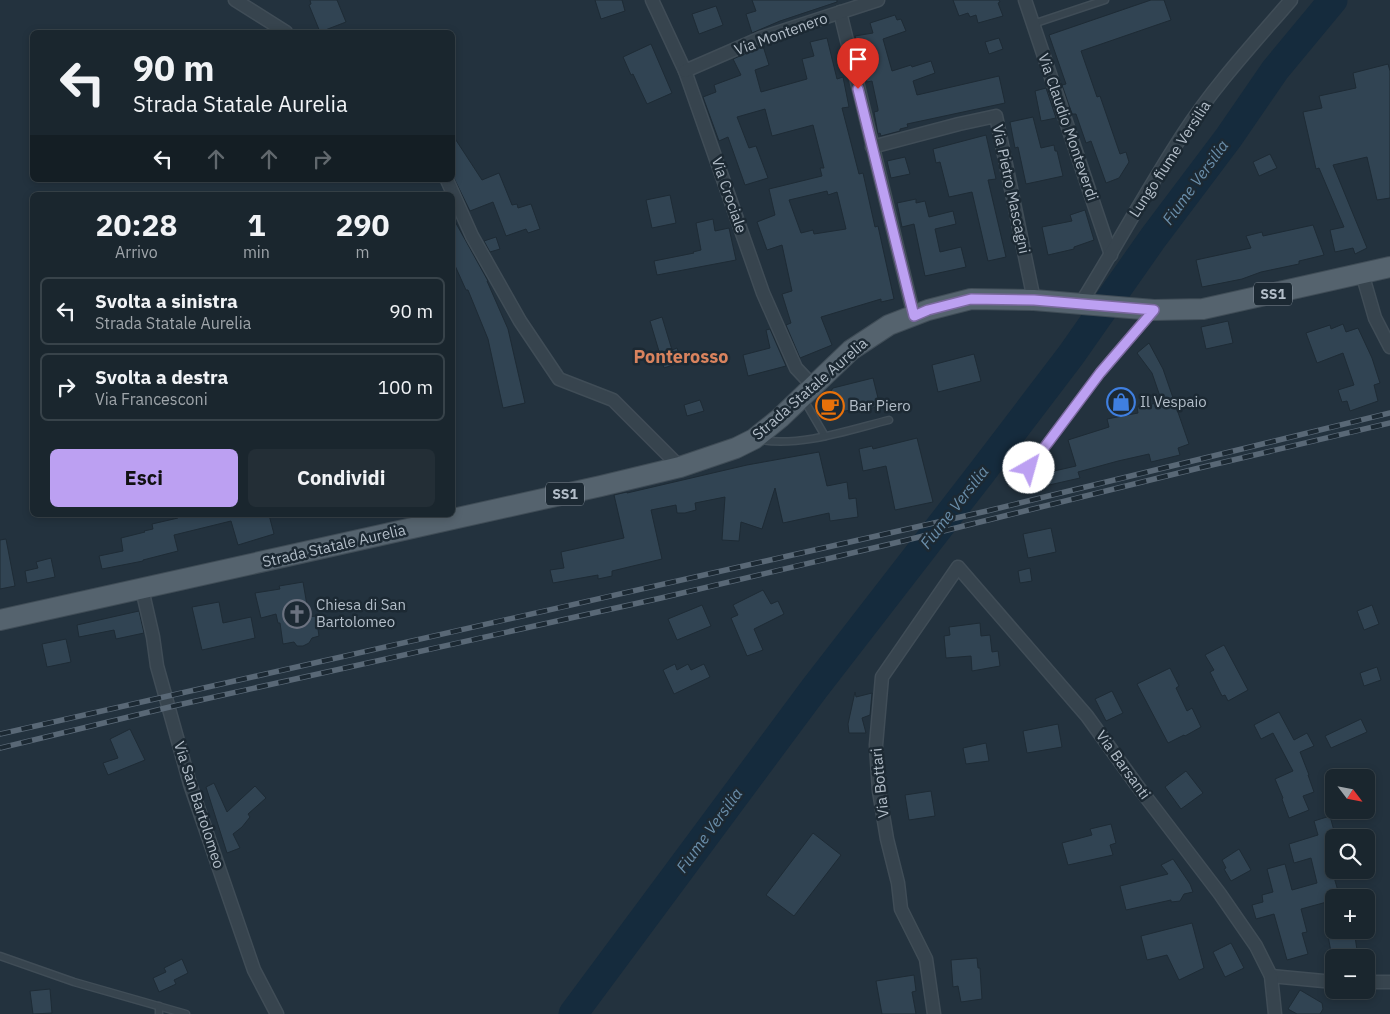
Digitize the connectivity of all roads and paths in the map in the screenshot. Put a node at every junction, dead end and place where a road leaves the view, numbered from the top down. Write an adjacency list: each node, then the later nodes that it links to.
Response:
1 (235, 0): 9 (street)
2 (652, 0): 10 (street, Via Crociale)
3 (878, 0): 7 (street, Via Montenero)
4 (1025, 0): 8 (street, Via Claudio Monteverdi)
5 (1105, 0): 8 (lane)
6 (1291, 0): 13 (street, Lungo fiume Versilia)
7 (840, 12): 10 (street, Via Montenero); 11 (street)
8 (1033, 24): 13 (street, Via Claudio Monteverdi)
9 (283, 30)
10 (685, 71): 21 (street, Via Crociale)
11 (872, 147): 16 (street, Via Pietro Mascagni); 19 (street)
12 (455, 197): 25 (street)
13 (1111, 255): 17 (street, Lungo fiume Versilia)
14 (1390, 267): 15 (main road, Strada Statale Aurelia / SS1)
15 (1362, 273): 18 (main road, Strada Statale Aurelia / SS1); 20 (street)
16 (1034, 300): 17 (main road, Strada Statale Aurelia / SS1); 19 (main road, Strada Statale Aurelia / SS1)
17 (1085, 304): 18 (main road, Strada Statale Aurelia / SS1)
18 (1154, 310): 26 (lane)
19 (914, 316): 21 (main road, Strada Statale Aurelia / SS1)
20 (1390, 347)
21 (808, 392): 23 (lane); 24 (main road, Strada Statale Aurelia / SS1)
22 (889, 420): 23 (lane)
23 (824, 436): 24 (lane)
24 (754, 439): 25 (main road, Strada Statale Aurelia / SS1)
25 (680, 467): 28 (main road, Strada Statale Aurelia / SS1)
26 (1029, 468)
27 (958, 567): 31 (street, Via Barsanti); 39 (street, Via Bottari)
28 (142, 589): 29 (main road, Strada Statale Aurelia / SS1); 38 (street, Via San Bartolomeo)
29 (0, 620)
30 (0, 956): 35 (lane)
31 (1271, 976): 32 (street); 40 (street, Via Barsanti)
32 (1325, 981)
33 (1375, 982): 34 (street)
34 (1390, 982)
35 (159, 1006): 36 (lane); 37 (lane)
36 (160, 1014)
37 (186, 1014)
38 (277, 1014)
39 (934, 1014)
40 (1276, 1014)

